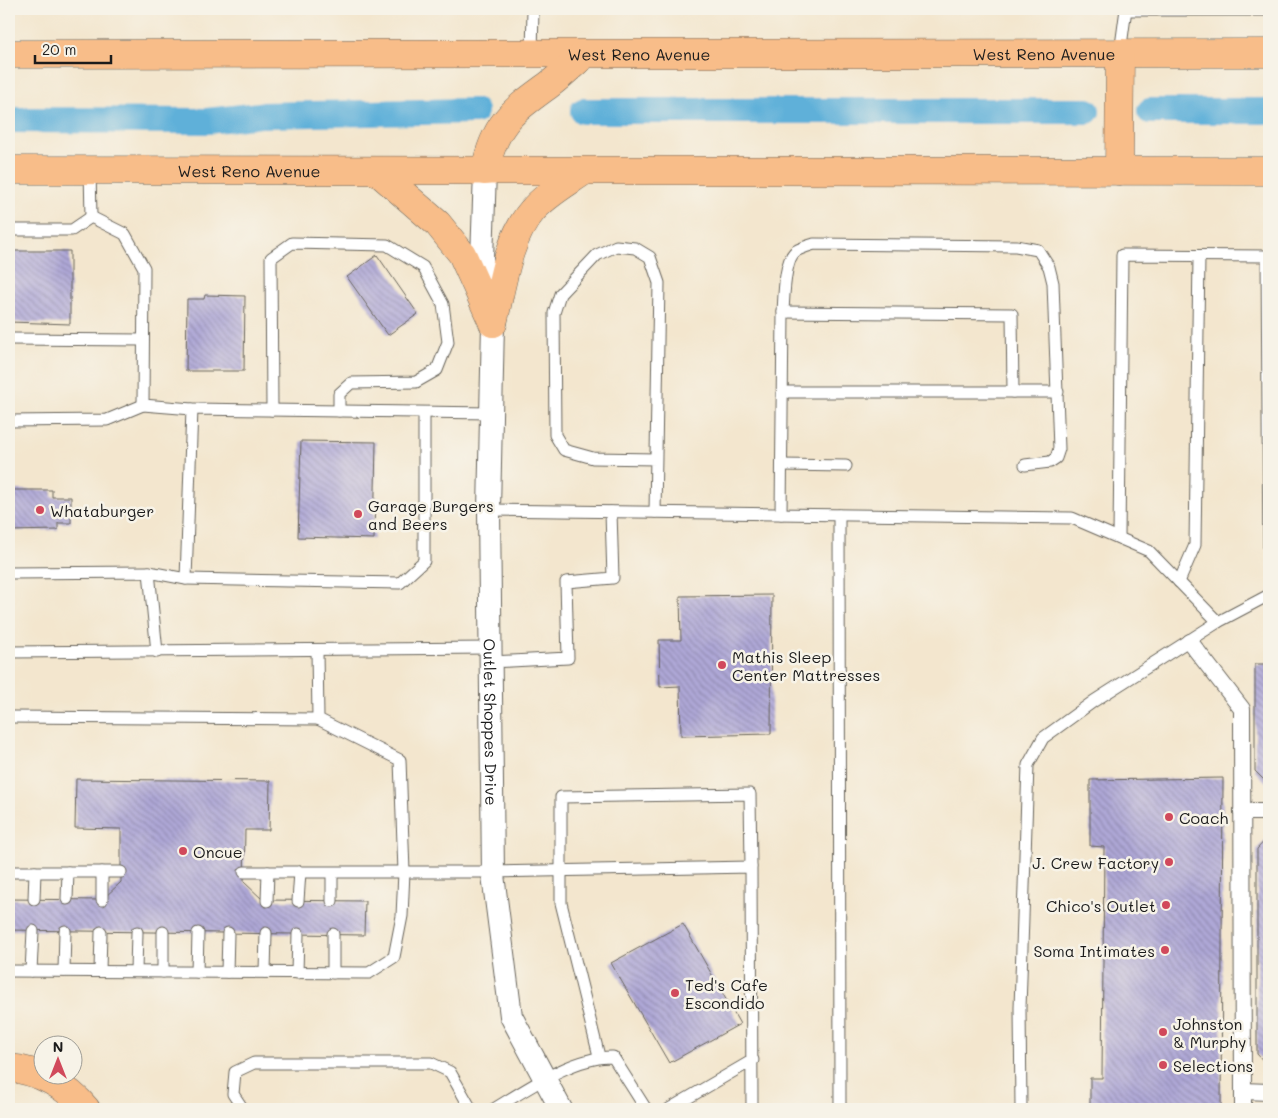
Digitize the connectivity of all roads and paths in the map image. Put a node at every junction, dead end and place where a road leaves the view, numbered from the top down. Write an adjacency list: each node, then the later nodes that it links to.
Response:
1 (533, 9): 7 (lane)
2 (1126, 9): 3 (lane); 4 (lane)
3 (1269, 10)
4 (1120, 53): 5 (main road, West Reno Avenue); 8 (main road, West Reno Avenue); 14 (main road)
5 (1269, 53)
6 (9, 54): 7 (main road, West Reno Avenue)
7 (532, 54): 8 (main road, West Reno Avenue)
8 (585, 54): 12 (main road)
9 (9, 170): 10 (main road, West Reno Avenue)
10 (90, 170): 11 (main road, West Reno Avenue); 16 (lane)
11 (377, 171): 12 (main road, West Reno Avenue); 21 (main road)
12 (485, 171): 13 (main road, West Reno Avenue); 21 (street, Outlet Shoppes Drive)
13 (584, 171): 14 (main road, West Reno Avenue); 21 (main road)
14 (1119, 171): 15 (main road, West Reno Avenue)
15 (1269, 171)
16 (91, 217): 17 (lane); 23 (lane)
17 (9, 230)
18 (1199, 256): 19 (lane); 43 (lane); 48 (lane)
19 (1268, 256): 44 (lane)
20 (783, 312): 24 (lane); 25 (lane); 26 (lane)
21 (493, 323): 32 (street, Outlet Shoppes Drive)
22 (9, 340): 23 (lane)
23 (143, 340): 27 (lane)
24 (782, 392): 25 (lane); 35 (lane)
25 (1012, 392): 26 (lane)
26 (1058, 392): 36 (lane)
27 (143, 405): 28 (lane); 33 (lane)
28 (192, 409): 29 (lane); 47 (lane)
29 (272, 410): 30 (lane); 30 (lane)
30 (339, 411): 31 (lane)
31 (424, 412): 32 (lane); 47 (lane)
32 (491, 413): 38 (street, Outlet Shoppes Drive)
33 (9, 421)
34 (656, 459): 34 (lane); 40 (lane)
35 (782, 465): 37 (lane); 41 (lane)
36 (1025, 465)
37 (846, 466)
38 (489, 510): 39 (lane); 55 (street, Outlet Shoppes Drive)
39 (611, 512): 40 (lane); 55 (lane)
40 (655, 512): 41 (lane)
41 (781, 514): 42 (lane)
42 (839, 515): 43 (lane); 114 (lane)
43 (1119, 538): 48 (lane)
44 (1269, 570)
45 (149, 572): 46 (lane); 47 (lane); 54 (lane)
46 (9, 573)
47 (186, 579)
48 (1179, 582): 50 (lane)
49 (1269, 595): 50 (lane)
50 (1218, 622): 51 (lane)
51 (1190, 642): 58 (street); 115 (lane)
52 (317, 650): 54 (lane); 55 (lane); 57 (lane)
53 (9, 652): 54 (lane)
54 (157, 652)
55 (490, 655): 71 (street, Outlet Shoppes Drive)
56 (9, 717): 57 (lane)
57 (318, 719): 70 (lane)
58 (1242, 812): 59 (street); 104 (street)
59 (1269, 812)
60 (751, 867): 61 (lane); 61 (lane); 101 (lane)
61 (560, 869): 71 (lane); 100 (lane)
62 (9, 872): 63 (lane)
63 (35, 872): 64 (lane); 73 (lane)
64 (68, 872): 65 (lane); 74 (lane)
65 (102, 872): 66 (lane); 75 (lane)
66 (121, 872)
67 (244, 872): 68 (lane)
68 (268, 872): 69 (lane); 76 (lane)
69 (300, 872): 72 (lane); 77 (lane)
70 (404, 872): 71 (lane); 72 (lane); 99 (lane)
71 (494, 872): 103 (street, Outlet Shoppes Drive)
72 (332, 873): 78 (lane)
73 (34, 899)
74 (67, 899)
75 (102, 900)
76 (267, 900)
77 (298, 901)
78 (332, 901)
79 (33, 931): 90 (lane)
80 (65, 931): 91 (lane)
81 (101, 932): 92 (lane)
82 (137, 932): 93 (lane)
83 (163, 932): 94 (lane)
84 (198, 933): 95 (lane)
85 (228, 933): 96 (lane)
86 (266, 933): 97 (lane)
87 (298, 934): 98 (lane)
88 (333, 934): 99 (lane)
89 (9, 971): 90 (lane)
90 (31, 971): 91 (lane)
91 (64, 971): 92 (lane)
92 (100, 972): 93 (lane)
93 (136, 972): 94 (lane)
94 (162, 972): 95 (lane)
95 (197, 972): 96 (lane)
96 (227, 972): 97 (lane)
97 (265, 972): 98 (lane)
98 (297, 973): 99 (lane)
99 (333, 973)
100 (598, 1056): 103 (lane); 111 (lane)
101 (753, 1060): 112 (lane); 113 (lane)
102 (9, 1068): 106 (main road)
103 (545, 1078): 109 (lane); 110 (street, Outlet Shoppes Drive)
104 (1243, 1092): 105 (street); 116 (street)
105 (1269, 1092)
106 (86, 1109)
107 (243, 1109): 108 (lane)
108 (470, 1109)
109 (494, 1109)
110 (561, 1109)
111 (646, 1109)
112 (669, 1109)
113 (752, 1109)
114 (840, 1109)
115 (1021, 1109)
116 (1243, 1109)

